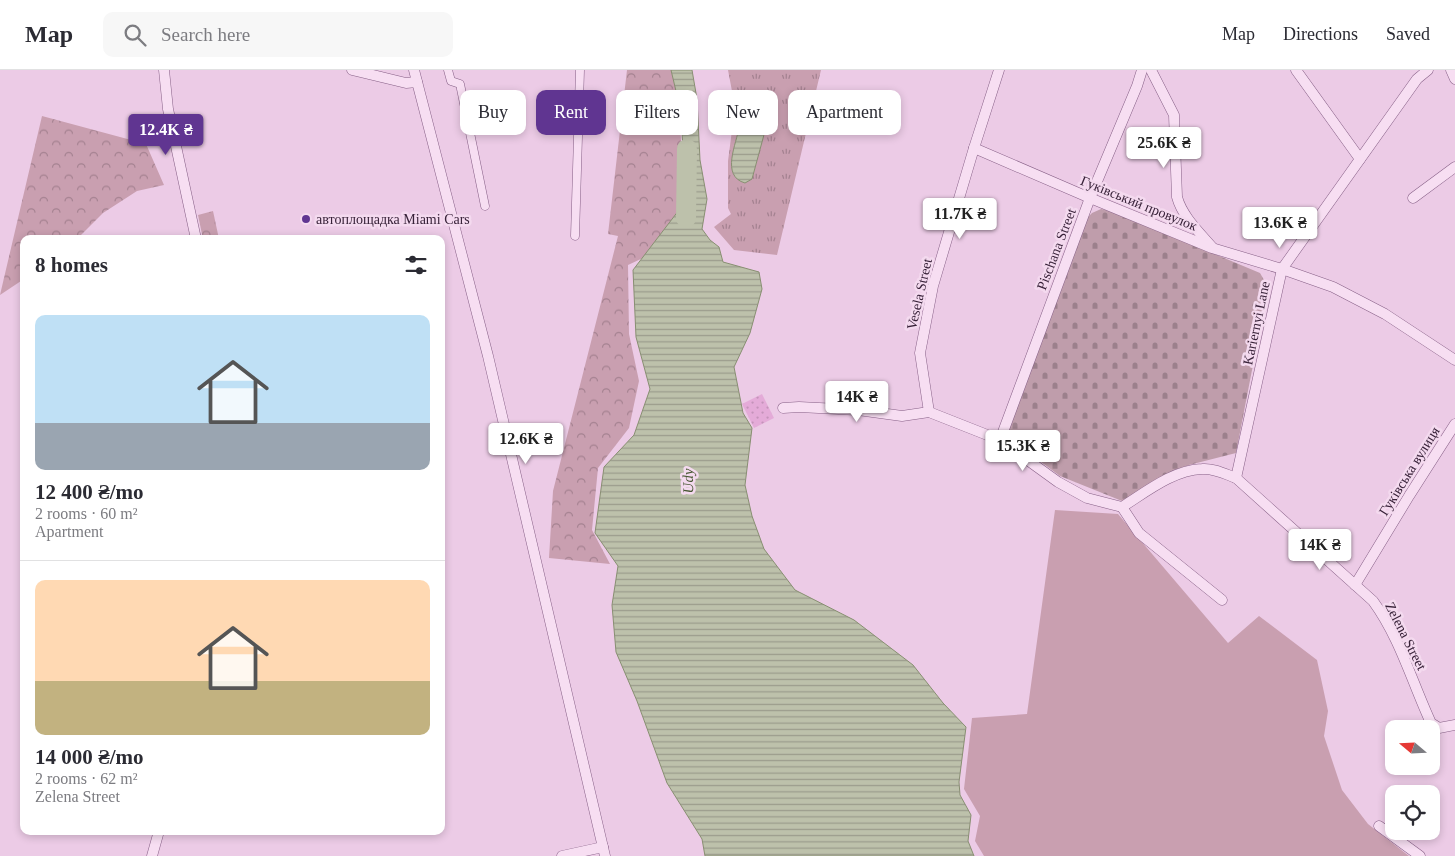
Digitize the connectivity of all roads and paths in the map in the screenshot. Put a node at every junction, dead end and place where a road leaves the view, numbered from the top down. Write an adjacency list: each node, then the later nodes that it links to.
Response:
1 (164, 70): 20 (street)
2 (352, 70): 13 (street)
3 (414, 70): 13 (street)
4 (448, 70): 19 (street)
5 (580, 70): 21 (street)
6 (999, 70): 14 (street, Vesela Street)
7 (1142, 70): 17 (street, Pischana Street)
8 (1151, 70): 22 (street)
9 (1296, 70): 15 (street)
10 (1428, 70): 15 (street, Kariernyi Lane)
11 (1451, 70): 12 (street)
12 (1455, 79)
13 (417, 82): 36 (street)
14 (974, 148): 17 (street, Гуківський провулок); 26 (street, Vesela Street)
15 (1360, 159): 23 (street, Kariernyi Lane)
16 (1455, 167): 18 (street)
17 (1090, 198): 22 (street, Гуківський провулок); 28 (street, Pischana Street)
18 (1413, 198)
19 (485, 206)
20 (195, 235)
21 (576, 236)
22 (1212, 248): 23 (street, Гуківський провулок)
23 (1282, 269): 24 (street, Гуківський провулок); 29 (street, Kariernyi Lane)
24 (1455, 360)
25 (783, 408): 26 (street)
26 (929, 412): 28 (street)
27 (1455, 424): 31 (street, Гуківська вулиця)
28 (1000, 440): 30 (street)
29 (1236, 478): 30 (street, Zelena Street); 31 (street, Zelena Street)
30 (1122, 506): 32 (street)
31 (1354, 585): 33 (street, Zelena Street)
32 (1222, 600)
33 (1455, 725)
34 (1379, 826): 39 (street)
35 (158, 835): 37 (street)
36 (604, 852): 38 (street)
37 (152, 856)
38 (562, 856)
39 (1420, 856)

